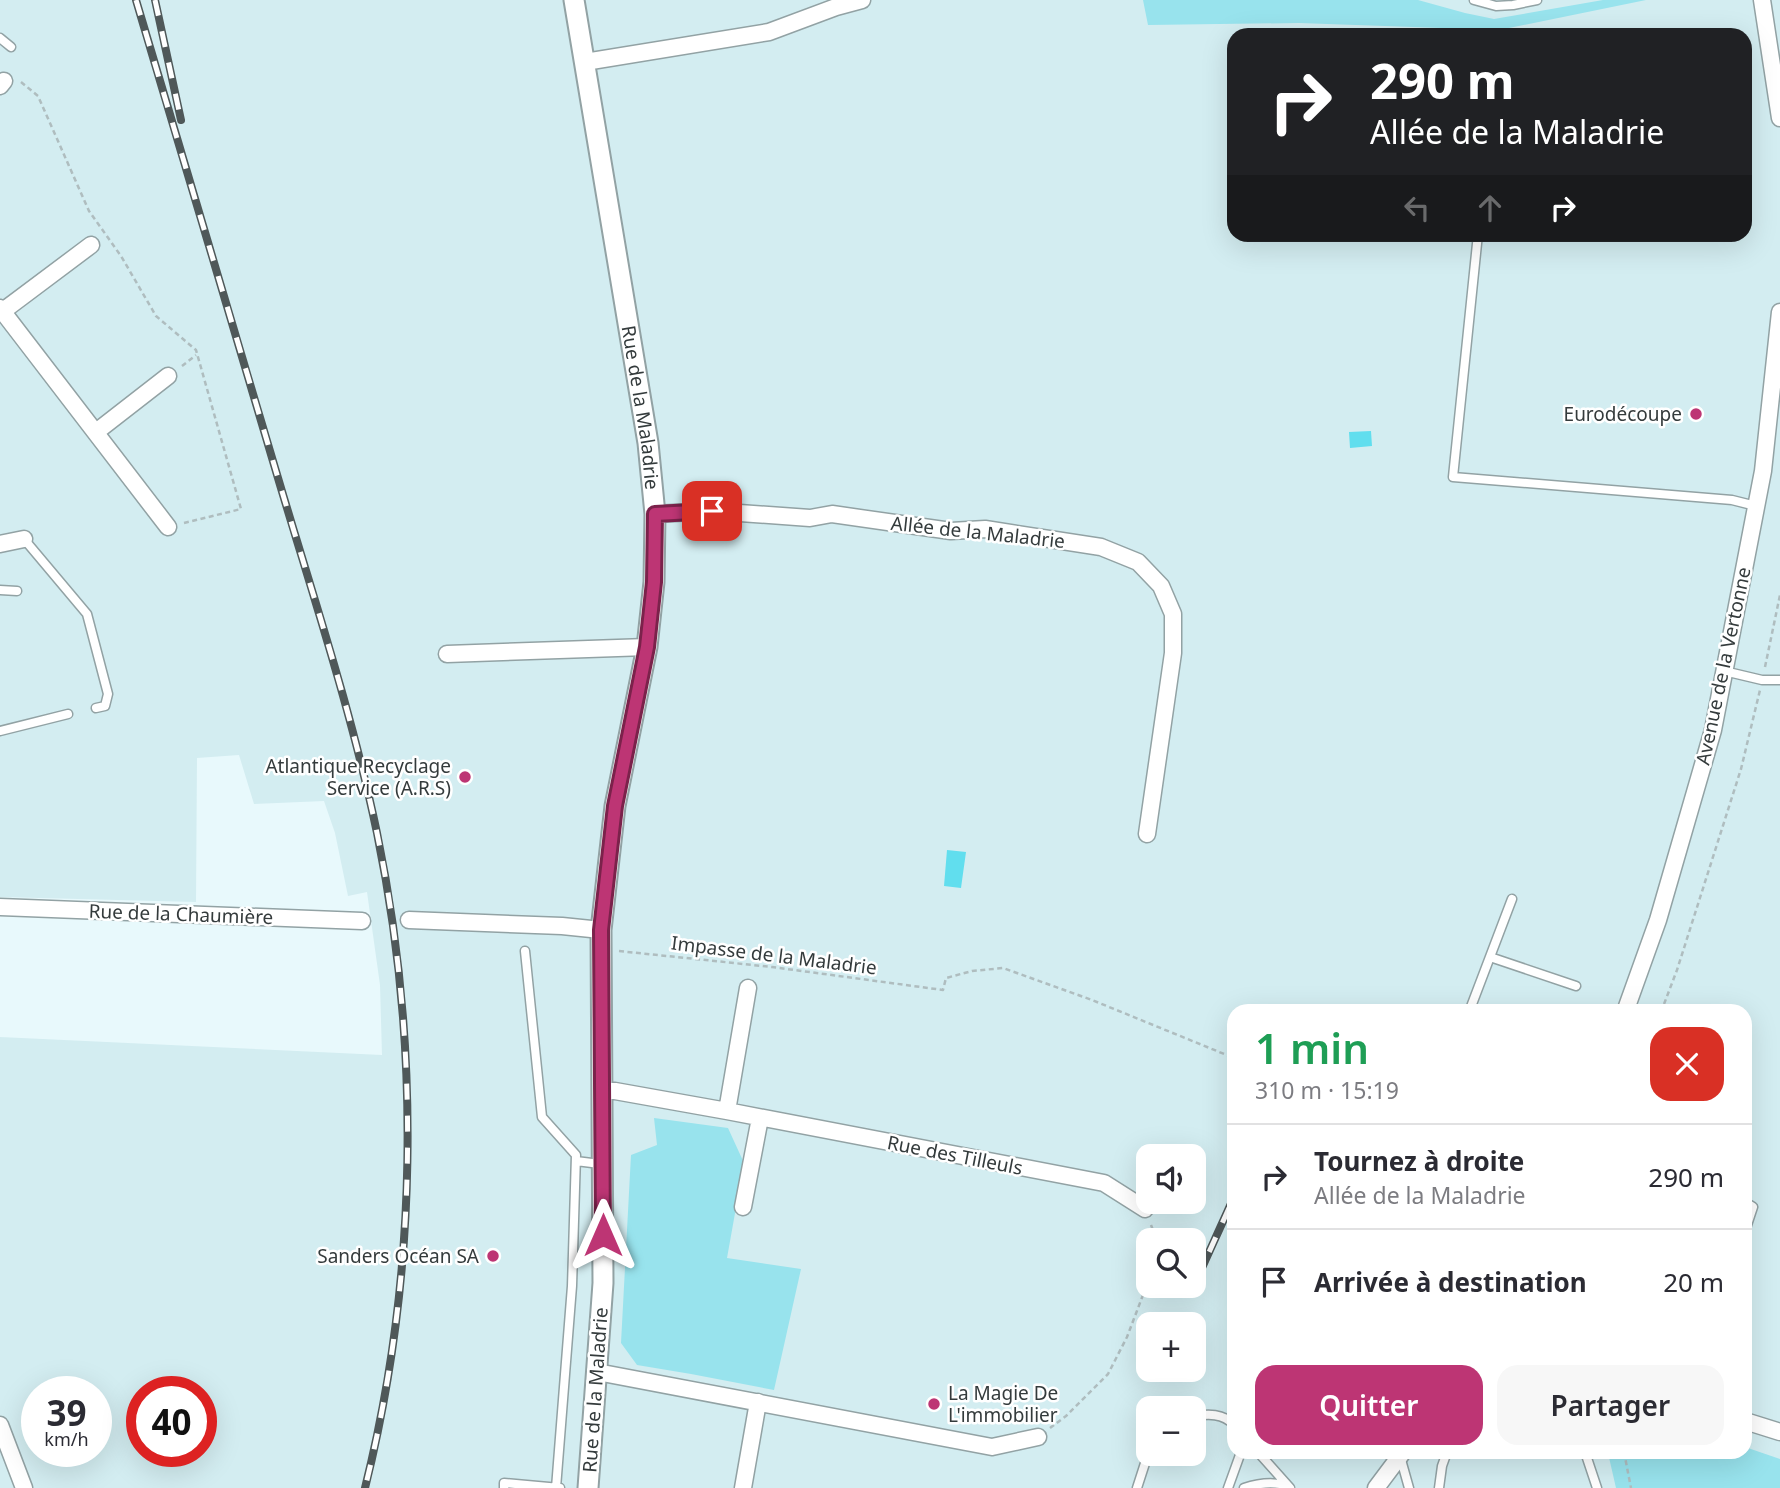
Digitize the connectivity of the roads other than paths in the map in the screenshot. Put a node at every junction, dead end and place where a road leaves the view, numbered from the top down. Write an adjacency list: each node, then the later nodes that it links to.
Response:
1 (574, 0): 9 (street, Rue de la Maladrie)
2 (862, 0): 9 (street)
3 (1474, 0): 4 (lane)
4 (1537, 0)
5 (1762, 0): 7 (street)
6 (0, 38): 8 (lane)
7 (1774, 38): 10 (street)
8 (11, 47)
9 (584, 62): 18 (street, Rue de la Maladrie)
10 (1780, 118)
11 (1477, 242): 17 (lane)
12 (90, 245): 13 (street)
13 (1, 309): 16 (street)
14 (1780, 312): 17 (street, Avenue de la Vertonne)
15 (168, 376): 16 (street)
16 (96, 432): 19 (street)
17 (1756, 506): 26 (street, Avenue de la Vertonne)
18 (655, 514): 24 (street, Rue de la Maladrie); 31 (street, Allée de la Maladrie)
19 (168, 527)
20 (24, 539): 21 (street); 28 (lane)
21 (0, 544)
22 (0, 590): 23 (lane)
23 (17, 591)
24 (647, 647): 25 (street); 36 (street, Rue de la Maladrie)
25 (447, 654)
26 (1724, 671): 27 (lane); 42 (street, Avenue de la Vertonne)
27 (1780, 680)
28 (96, 708)
29 (68, 714): 30 (lane)
30 (0, 731)
31 (1147, 834)
32 (1512, 898): 38 (lane)
33 (0, 907): 35 (street, Rue de la Chaumière)
34 (409, 920): 36 (street)
35 (362, 921)
36 (601, 940): 43 (street, Rue de la Maladrie)
37 (525, 951): 46 (lane)
38 (1490, 957): 39 (lane); 41 (lane)
39 (1576, 986)
40 (748, 988): 44 (street)
41 (1472, 1004)
42 (1628, 1004)
43 (603, 1091): 44 (street, Rue des Tilleuls); 47 (street, Rue de la Maladrie)
44 (727, 1111): 45 (street, Rue des Tilleuls)
45 (760, 1118): 48 (street, Rue des Tilleuls); 49 (street)
46 (576, 1161): 47 (lane); 68 (lane)
47 (603, 1164): 50 (street, Rue de la Maladrie)
48 (1136, 1204)
49 (743, 1207)
50 (597, 1372): 51 (street); 69 (street, Rue de la Maladrie)
51 (758, 1402): 57 (street); 70 (street)
52 (1206, 1415): 53 (lane)
53 (1227, 1419)
54 (1752, 1422): 56 (street)
55 (0, 1425): 66 (street)
56 (1780, 1432)
57 (1038, 1437)
58 (1238, 1459): 72 (lane)
59 (1264, 1459): 65 (lane)
60 (1395, 1459): 74 (street)
61 (1400, 1459): 75 (lane)
62 (1444, 1459): 76 (lane)
63 (1587, 1459): 77 (lane)
64 (1145, 1466): 71 (lane)
65 (1289, 1487): 73 (lane)
66 (24, 1488)
67 (504, 1488): 68 (lane)
68 (557, 1488)
69 (588, 1488)
70 (743, 1488)
71 (1137, 1488)
72 (1228, 1488)
73 (1244, 1488)
74 (1376, 1488)
75 (1409, 1488)
76 (1439, 1488)
77 (1597, 1488)

